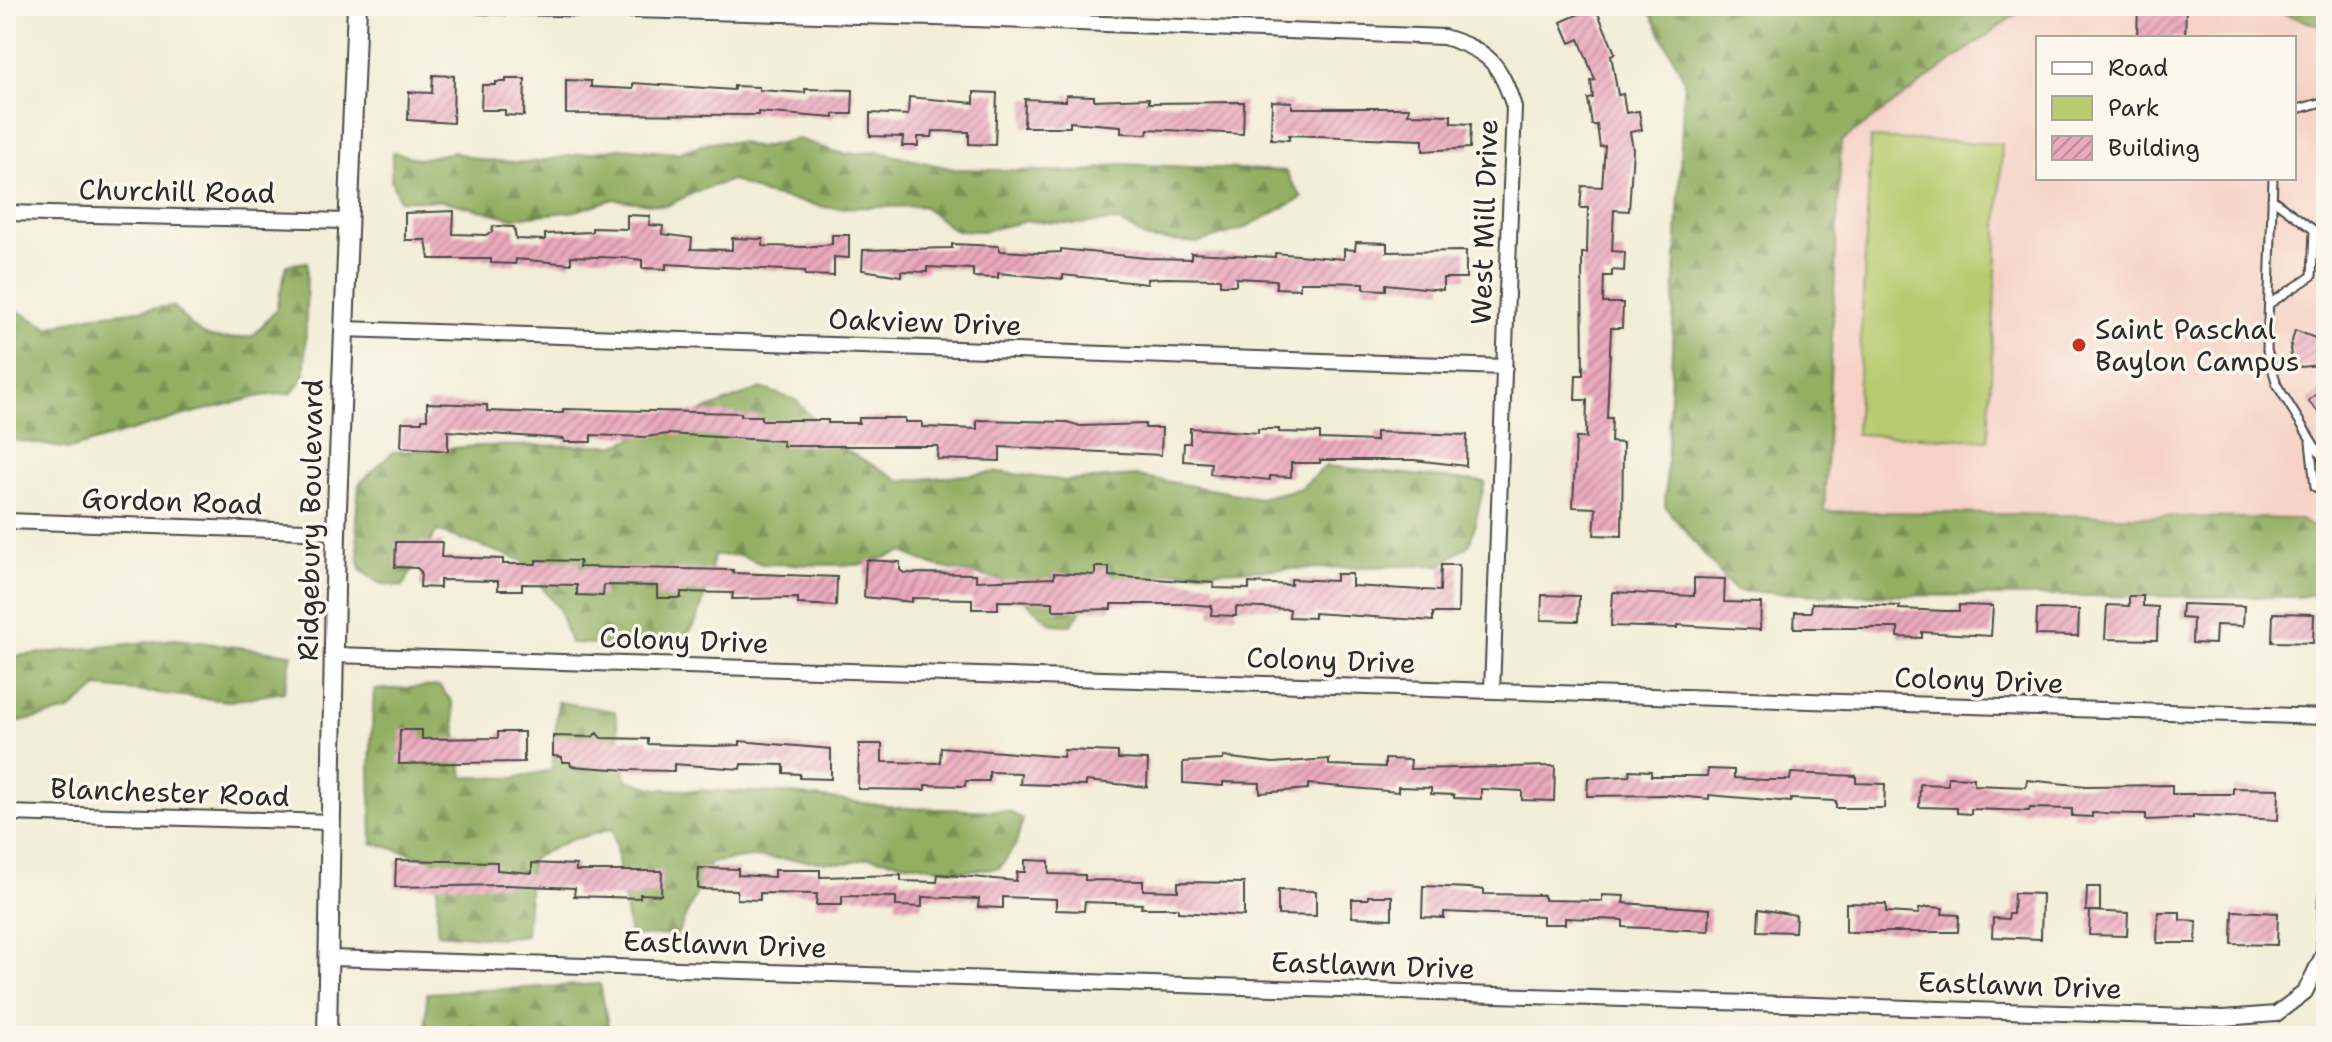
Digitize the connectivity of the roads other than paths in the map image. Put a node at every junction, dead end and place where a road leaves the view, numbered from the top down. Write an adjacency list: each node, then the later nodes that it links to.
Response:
1 (357, 6): 10 (street, Ridgebury Boulevard)
2 (479, 6): 13 (street, West Mill Drive)
3 (2326, 101): 4 (lane)
4 (2296, 109)
5 (2273, 180): 6 (lane)
6 (2272, 199): 8 (lane); 9 (lane)
7 (6, 213): 10 (street, Churchill Road)
8 (2290, 213): 9 (lane); 11 (lane)
9 (2272, 214): 11 (lane)
10 (347, 221): 12 (street, Ridgebury Boulevard)
11 (2269, 304): 14 (lane)
12 (343, 329): 13 (street, Oakview Drive); 18 (street, Ridgebury Boulevard)
13 (1505, 367): 20 (street, West Mill Drive)
14 (2309, 439): 15 (lane); 16 (lane)
15 (2326, 464)
16 (2326, 491)
17 (6, 521): 18 (street, Gordon Road)
18 (336, 532): 19 (street, Ridgebury Boulevard)
19 (335, 655): 20 (street, Colony Drive); 23 (street, Ridgebury Boulevard)
20 (1492, 691): 21 (street, Colony Drive)
21 (2326, 717)
22 (6, 813): 23 (street, Blanchester Road)
23 (332, 822): 25 (street, Ridgebury Boulevard)
24 (2326, 896): 25 (street, Eastlawn Drive)
25 (330, 958): 26 (street, Ridgebury Boulevard)
26 (327, 1036)

